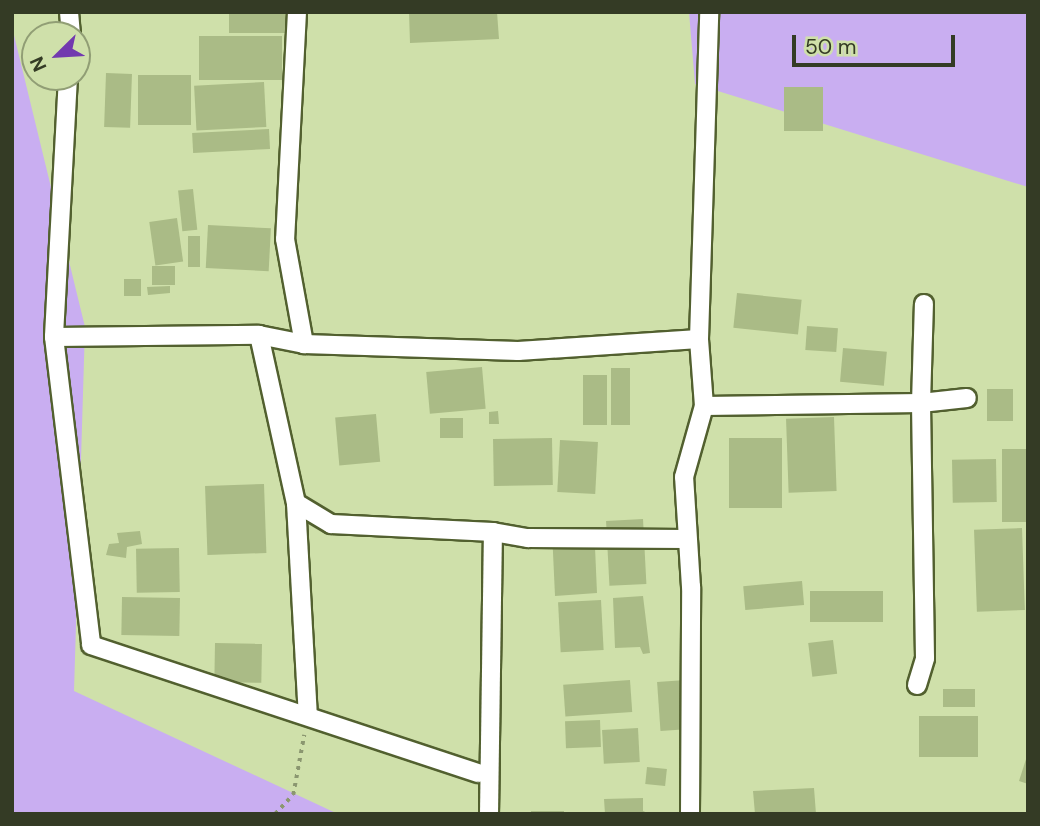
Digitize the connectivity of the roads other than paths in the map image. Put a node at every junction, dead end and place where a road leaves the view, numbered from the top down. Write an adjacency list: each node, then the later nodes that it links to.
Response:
1 (297, 12): 8 (street)
2 (709, 12): 7 (street)
3 (67, 91): 6 (street)
4 (924, 304): 10 (street)
5 (259, 334): 6 (street); 8 (street); 12 (street)
6 (54, 337): 16 (street)
7 (699, 339): 8 (street); 11 (street)
8 (304, 345)
9 (967, 398): 10 (street)
10 (921, 404): 11 (street); 15 (street)
11 (704, 406): 14 (street)
12 (296, 503): 13 (street); 16 (street)
13 (493, 532): 14 (street); 18 (street)
14 (687, 539): 19 (street)
15 (917, 685)
16 (308, 716): 17 (street)
17 (478, 773)
18 (489, 814)
19 (690, 814)

